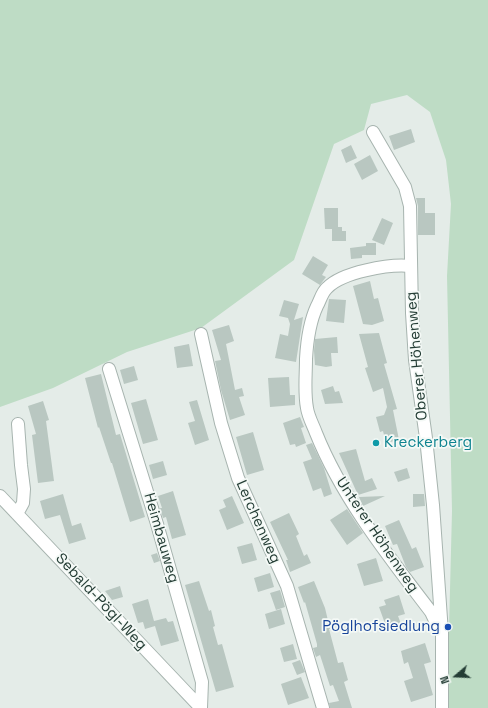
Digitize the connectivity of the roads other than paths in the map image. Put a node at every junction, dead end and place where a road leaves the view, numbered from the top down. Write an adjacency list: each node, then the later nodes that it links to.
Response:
1 (373, 132): 2 (street, Oberer Höhenweg)
2 (410, 266): 8 (street, Oberer Höhenweg); 8 (street, Unterer Höhenweg)
3 (200, 334): 10 (street, Lerchenweg)
4 (109, 369): 9 (street, Heimbauweg)
5 (18, 424): 7 (street)
6 (0, 496): 7 (street, Sebald-Pögl-Weg)
7 (17, 514): 9 (street, Sebald-Pögl-Weg)
8 (442, 633): 11 (street, Oberer Höhenweg)
9 (201, 708)
10 (323, 708)
11 (442, 708)

